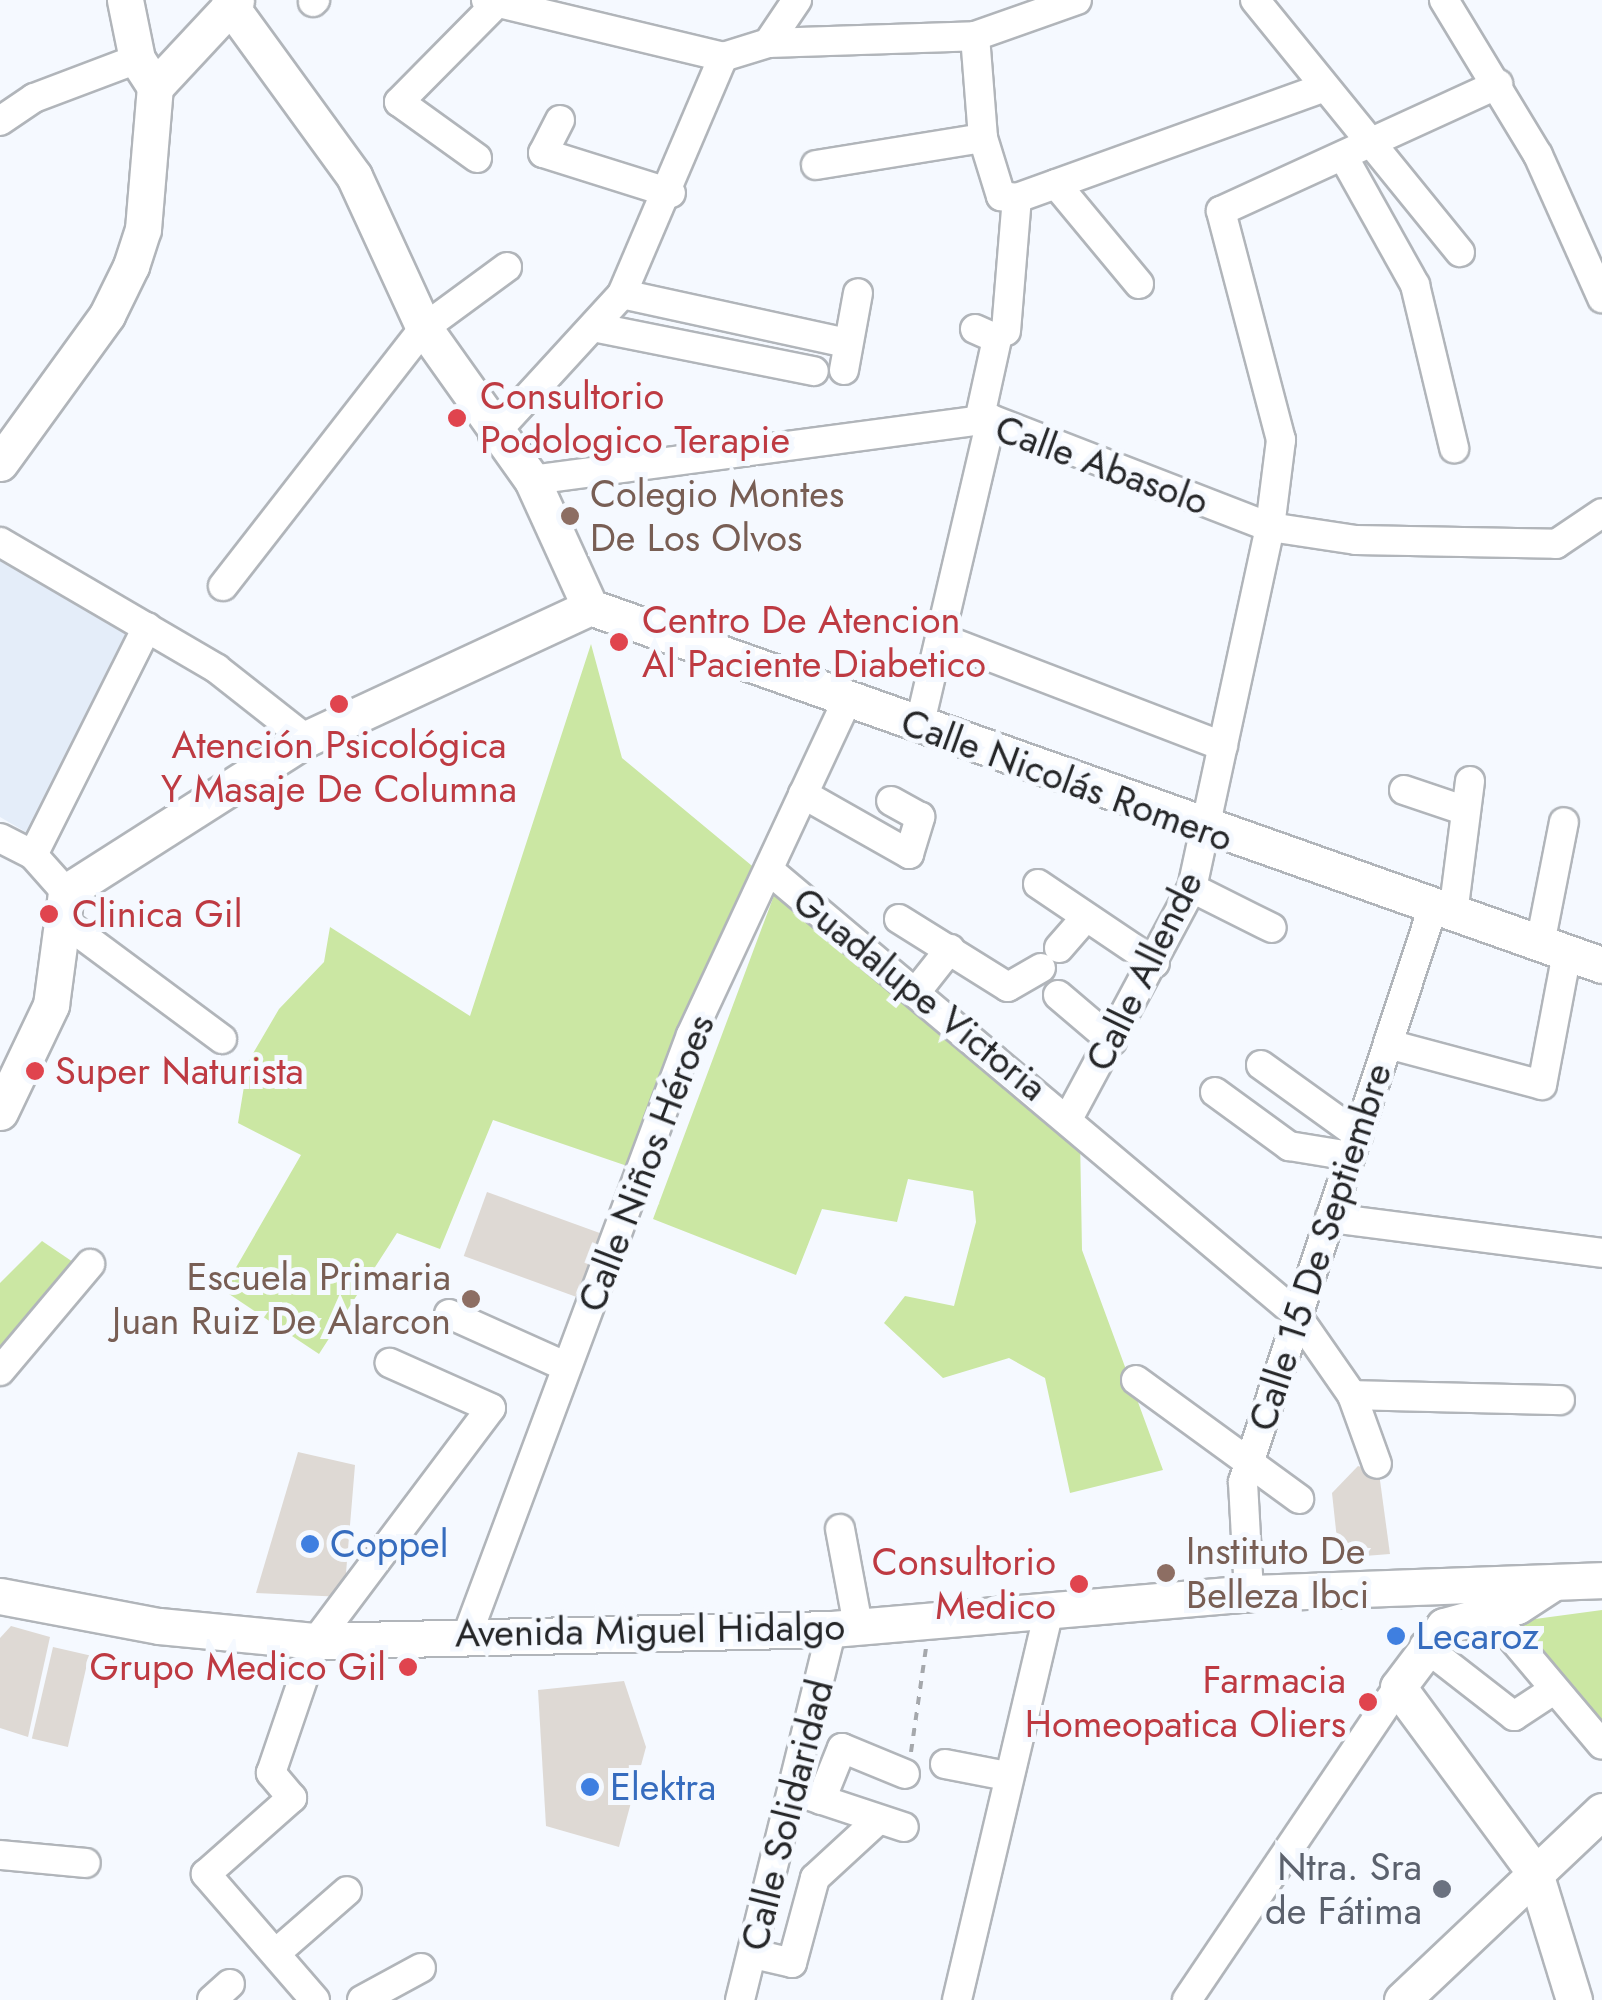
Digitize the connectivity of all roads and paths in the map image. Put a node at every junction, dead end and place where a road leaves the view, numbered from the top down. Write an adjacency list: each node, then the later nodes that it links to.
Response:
1 (125, 0): 11 (main road)
2 (798, 0): 9 (street)
3 (1077, 0): 8 (street)
4 (1255, 0): 13 (street)
5 (1444, 0): 12 (street)
6 (232, 2): 11 (main road); 30 (main road)
7 (491, 2): 10 (street); 19 (street)
8 (975, 36): 9 (street); 16 (street)
9 (768, 43): 10 (street)
10 (723, 57): 22 (street)
11 (146, 73): 15 (street); 38 (main road)
12 (1498, 84): 17 (street); 29 (street)
13 (1323, 88): 17 (street); 21 (street)
14 (560, 120): 22 (street)
15 (0, 121)
16 (982, 138): 20 (street); 23 (street)
17 (1372, 142): 18 (street); 24 (street)
18 (1344, 156): 37 (street); 41 (street, Calle Allende)
19 (477, 158)
20 (816, 165)
21 (1056, 184): 23 (street); 26 (street)
22 (671, 193): 28 (street)
23 (1017, 198): 33 (street)
24 (1460, 252)
25 (507, 267): 30 (street)
26 (1139, 284)
27 (858, 293): 28 (street)
28 (622, 294): 31 (street)
29 (1602, 298)
30 (424, 328): 36 (main road); 43 (street)
31 (598, 328): 34 (street); 36 (street)
32 (975, 329): 35 (street)
33 (1006, 331)
34 (814, 372)
35 (985, 420): 39 (street, Calle Abasolo); 41 (street, Calle Abasolo); 46 (street)
36 (493, 435): 39 (main road)
37 (1454, 448)
38 (0, 463)
39 (532, 480): 44 (main road)
40 (1602, 512): 41 (street, Calle Abasolo)
41 (1270, 527): 50 (street, Calle Allende)
42 (0, 542): 45 (street)
43 (223, 586)
44 (590, 607): 47 (main road, Calle Nicolás Romero); 49 (main road)
45 (147, 627): 49 (street); 59 (street)
46 (941, 638): 48 (street); 50 (street)
47 (846, 702): 48 (main road, Calle Nicolás Romero); 53 (street, Calle Niños Héroes)
48 (919, 727): 57 (main road, Calle Nicolás Romero)
49 (306, 739): 63 (main road)
50 (1223, 746): 57 (street, Calle Allende)
51 (1470, 781): 55 (street, Calle 15 De Septiembre)
52 (1404, 790): 55 (street)
53 (803, 794): 54 (street); 60 (street, Calle Niños Héroes)
54 (891, 800)
55 (1466, 811): 64 (street, Calle 15 De Septiembre)
56 (1564, 822): 68 (street)
57 (1207, 830): 62 (street, Calle Allende); 64 (main road, Calle Nicolás Romero)
58 (0, 838): 59 (street)
59 (33, 855): 63 (street)
60 (770, 872): 72 (street, Guadalupe Victoria); 88 (street, Calle Niños Héroes)
61 (1038, 884): 65 (street)
62 (1192, 888): 67 (street); 70 (street, Calle Allende)
63 (62, 905): 74 (street); 79 (main road)
64 (1443, 911): 68 (main road, Calle Nicolás Romero); 76 (street, Calle 15 De Septiembre)
65 (1085, 918): 69 (street); 70 (street)
66 (899, 919): 69 (street)
67 (1272, 928)
68 (1554, 948): 71 (main road, Calle Nicolás Romero); 76 (street)
69 (950, 949): 72 (street)
70 (1154, 964): 75 (street, Calle Allende)
71 (1602, 965)
72 (916, 992): 80 (street, Guadalupe Victoria)
73 (1058, 995): 75 (street)
74 (222, 1039)
75 (1112, 1041): 80 (street, Calle Allende)
76 (1388, 1044): 81 (street, Calle 15 De Septiembre)
77 (1260, 1065): 81 (street)
78 (1216, 1092): 81 (street)
79 (0, 1112)
80 (1069, 1117): 85 (street, Guadalupe Victoria)
81 (1354, 1146): 82 (street, Calle 15 De Septiembre)
82 (1330, 1218): 83 (street); 85 (street, Calle 15 De Septiembre)
83 (1602, 1253)
84 (90, 1264): 89 (street)
85 (1295, 1313): 91 (street, Guadalupe Victoria); 93 (street, Calle 15 De Septiembre)
86 (449, 1314): 88 (street)
87 (390, 1363): 105 (street)
88 (567, 1367): 104 (street, Calle Niños Héroes)
89 (0, 1371)
90 (1136, 1380): 93 (street)
91 (1352, 1396): 92 (street); 94 (street, Guadalupe Victoria)
92 (1560, 1400)
93 (1251, 1457): 95 (street); 99 (street, Calle 15 De Septiembre)
94 (1376, 1464)
95 (1299, 1498)
96 (840, 1529): 103 (street)
97 (1602, 1580): 98 (main road, Avenida Miguel Hidalgo)
98 (1554, 1582): 99 (main road, Avenida Miguel Hidalgo); 102 (main road)
99 (1249, 1593): 101 (main road, Avenida Miguel Hidalgo)
100 (0, 1596): 105 (main road, Avenida Miguel Hidalgo)
101 (1049, 1611): 103 (main road, Avenida Miguel Hidalgo); 113 (street)
102 (1492, 1613): 106 (main road); 109 (street)
103 (846, 1627): 104 (main road, Avenida Miguel Hidalgo); 114 (street, Calle Solidaridad)
104 (468, 1634): 105 (main road, Avenida Miguel Hidalgo)
105 (316, 1640): 120 (street)
106 (1424, 1646): 108 (main road); 109 (street)
107 (926, 1648): 112 (path)
108 (1398, 1686): 118 (main road); 127 (street)
109 (1552, 1691): 110 (street)
110 (1602, 1745)
111 (945, 1764): 113 (street)
112 (904, 1774): 114 (street)
113 (1007, 1776): 126 (street)
114 (809, 1796): 121 (street, Calle Solidaridad); 121 (street)
115 (1602, 1812): 118 (main road)
116 (0, 1855): 117 (street)
117 (86, 1863)
118 (1536, 1873): 128 (main road); 129 (main road)
119 (347, 1891): 120 (street)
120 (276, 1953): 123 (street)
121 (754, 1954): 125 (street, Calle Solidaridad)
122 (421, 1968): 124 (street)
123 (316, 2000)
124 (362, 2000)
125 (740, 2000)
126 (957, 2000)
127 (1187, 2000)
128 (1402, 2000)
129 (1574, 2000)

